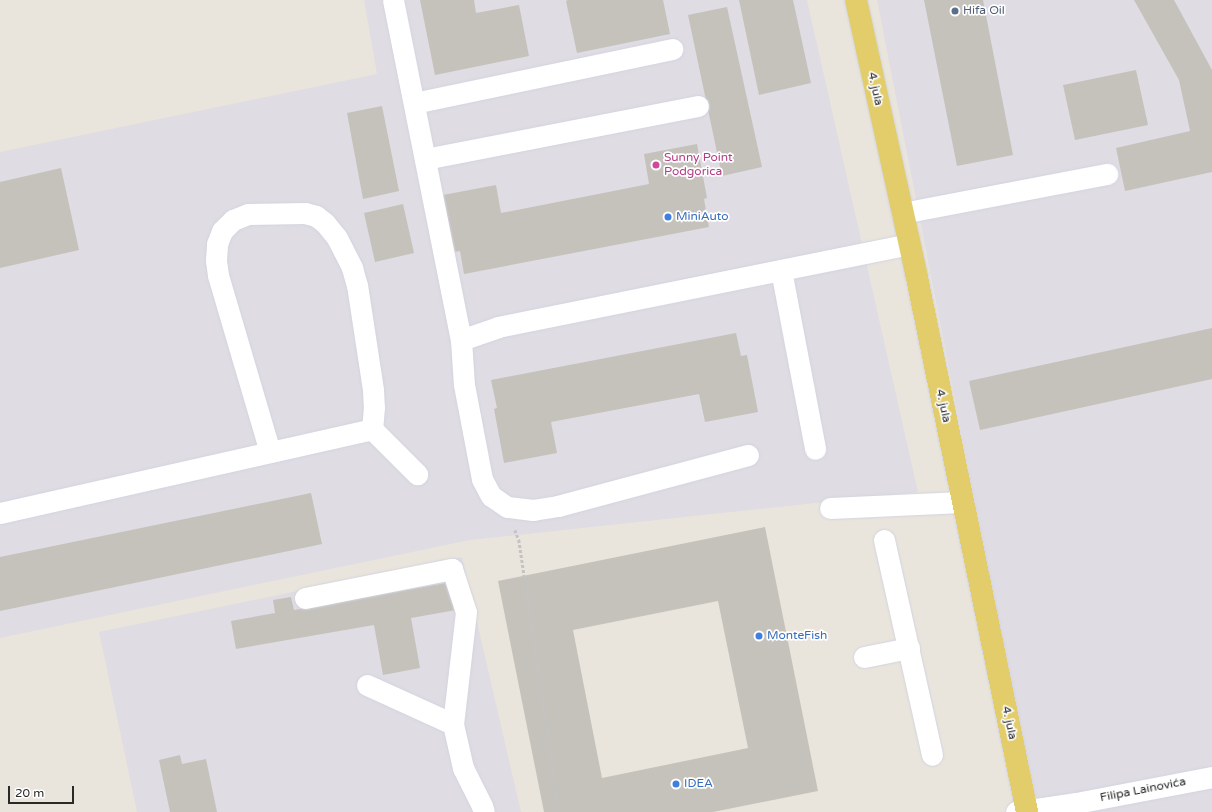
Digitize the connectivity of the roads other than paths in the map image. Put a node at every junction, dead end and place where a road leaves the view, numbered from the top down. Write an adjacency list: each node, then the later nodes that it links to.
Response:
1 (393, 0): 4 (street)
2 (856, 0): 8 (main road, 4. jula)
3 (672, 49): 4 (street)
4 (414, 103): 6 (street)
5 (698, 106): 6 (street)
6 (425, 159): 11 (street)
7 (1107, 174): 8 (street)
8 (902, 213): 9 (main road, 4. jula)
9 (909, 244): 10 (street); 17 (main road, 4. jula)
10 (781, 270): 11 (street); 13 (street)
11 (461, 340): 15 (street)
12 (372, 429): 14 (street); 14 (street); 16 (street)
13 (815, 449)
14 (270, 452): 19 (street)
15 (748, 455)
16 (417, 474)
17 (962, 502): 18 (street); 29 (main road, 4. jula)
18 (830, 508)
19 (0, 513)
20 (884, 540): 22 (street)
21 (305, 598): 25 (street)
22 (909, 648): 23 (street); 26 (street)
23 (864, 657)
24 (367, 685): 25 (street)
25 (453, 724): 30 (street)
26 (932, 755)
27 (1212, 777): 28 (street, Filipa Lainovića)
28 (1077, 808): 29 (street, Filipa Lainovića)
29 (1023, 811)
30 (484, 812)

